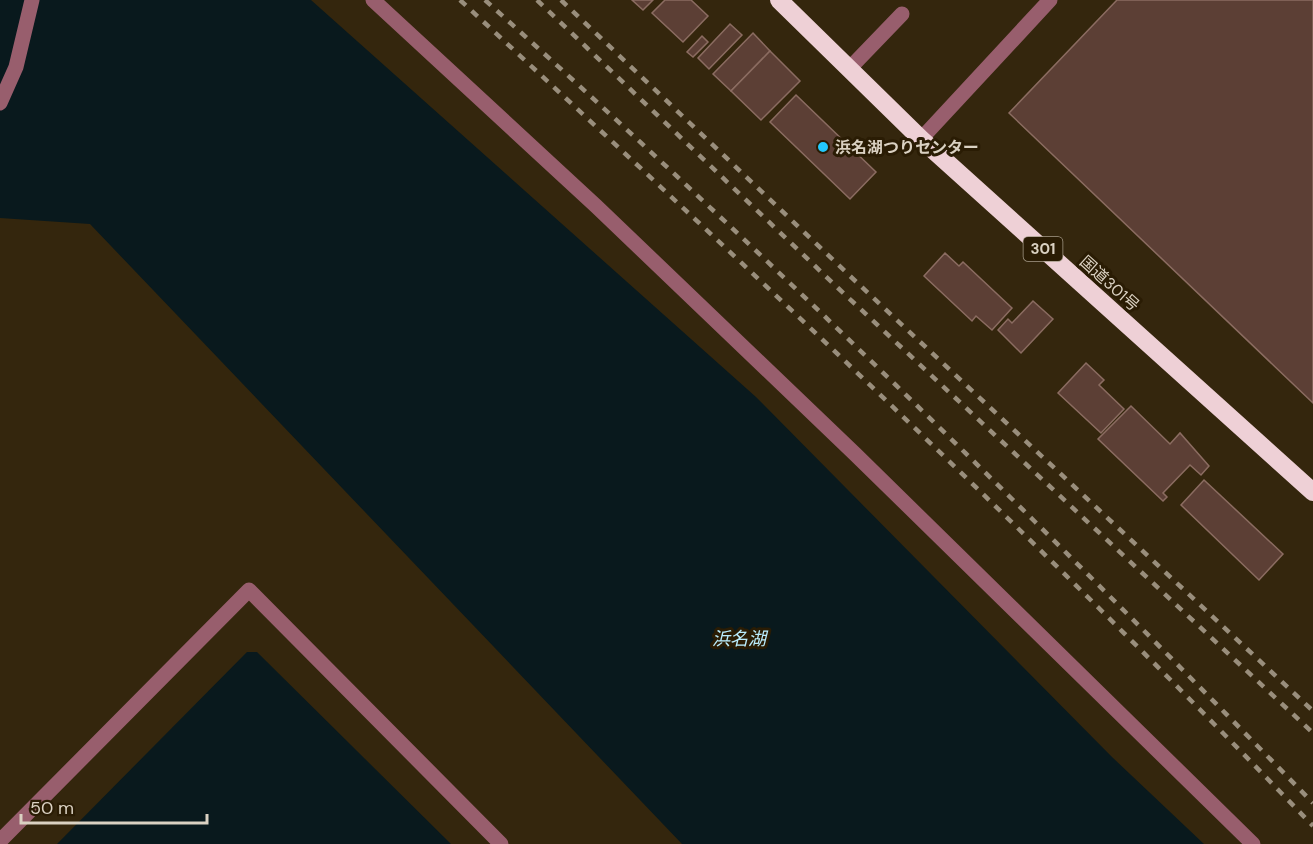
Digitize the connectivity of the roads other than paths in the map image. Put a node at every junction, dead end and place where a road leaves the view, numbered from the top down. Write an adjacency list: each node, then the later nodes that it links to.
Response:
1 (32, 0): 7 (street)
2 (373, 0): 12 (street)
3 (779, 0): 6 (highway, 国道301号 / 301)
4 (1050, 0): 8 (street)
5 (902, 14): 6 (street)
6 (849, 69): 8 (highway, 国道301号 / 301)
7 (0, 103)
8 (921, 139): 9 (highway, 国道301号 / 301)
9 (1313, 492)
10 (0, 841): 11 (street)
11 (501, 844)
12 (1253, 844)

